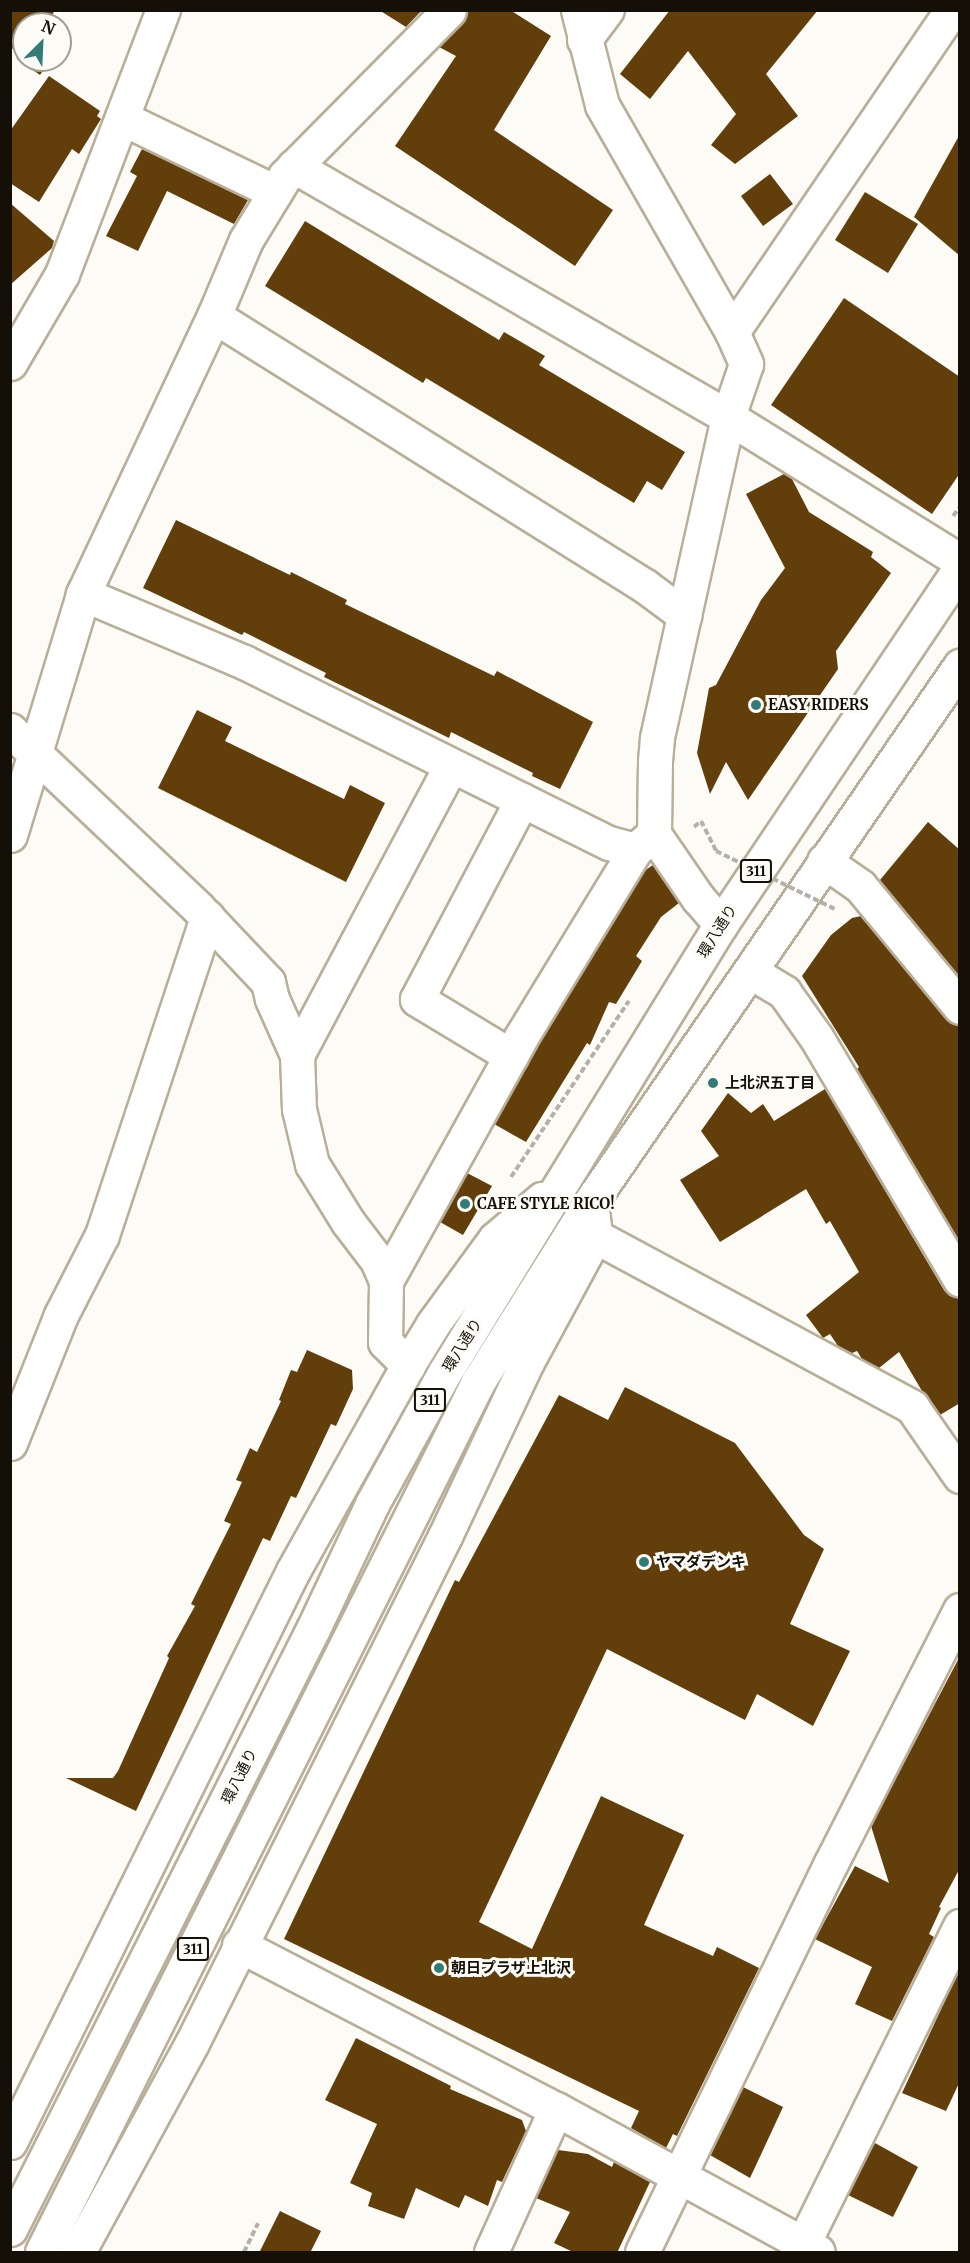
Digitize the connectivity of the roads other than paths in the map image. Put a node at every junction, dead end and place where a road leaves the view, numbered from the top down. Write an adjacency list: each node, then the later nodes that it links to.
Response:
1 (449, 10): 7 (street)
2 (607, 10): 5 (street)
3 (952, 10): 11 (street)
4 (153, 15): 6 (street)
5 (581, 25): 11 (street)
6 (122, 118): 8 (street); 10 (street)
7 (294, 166): 8 (street); 13 (street)
8 (275, 192): 9 (street)
9 (214, 316): 16 (street); 17 (street)
10 (19, 327): 12 (street)
11 (732, 332): 13 (street)
12 (10, 363)
13 (728, 417): 14 (street); 17 (street)
14 (960, 561)
15 (960, 569): 27 (street, 環八通り / 311)
16 (82, 594): 20 (street); 21 (street)
17 (684, 615): 24 (street)
18 (960, 666): 25 (street, 311)
19 (10, 730): 20 (street)
20 (35, 752): 23 (street); 26 (street)
21 (452, 765): 22 (street); 30 (street)
22 (522, 800): 24 (street); 31 (street)
23 (10, 835)
24 (644, 842): 27 (street); 31 (street)
25 (824, 861): 28 (street, 311); 29 (street)
26 (207, 917): 30 (street); 38 (street)
27 (721, 924): 32 (street, 環八通り / 311)
28 (751, 972): 33 (street, 311); 35 (street)
29 (960, 1007)
30 (297, 1055): 36 (street)
31 (511, 1056): 36 (street)
32 (564, 1181): 37 (street); 46 (street, 環八通り / 311)
33 (592, 1200): 34 (street); 48 (street, 311)
34 (594, 1236): 39 (street); 42 (street)
35 (960, 1280)
36 (386, 1281): 37 (street)
37 (408, 1365): 44 (street)
38 (10, 1443)
39 (960, 1476)
40 (960, 1610): 45 (street)
41 (960, 1926): 47 (street)
42 (239, 1945): 43 (street); 49 (street)
43 (556, 2109): 45 (street); 50 (street)
44 (10, 2142)
45 (679, 2176): 47 (street); 51 (street)
46 (10, 2229)
47 (807, 2250)
48 (42, 2253)
49 (78, 2253)
50 (491, 2253)
51 (642, 2253)

